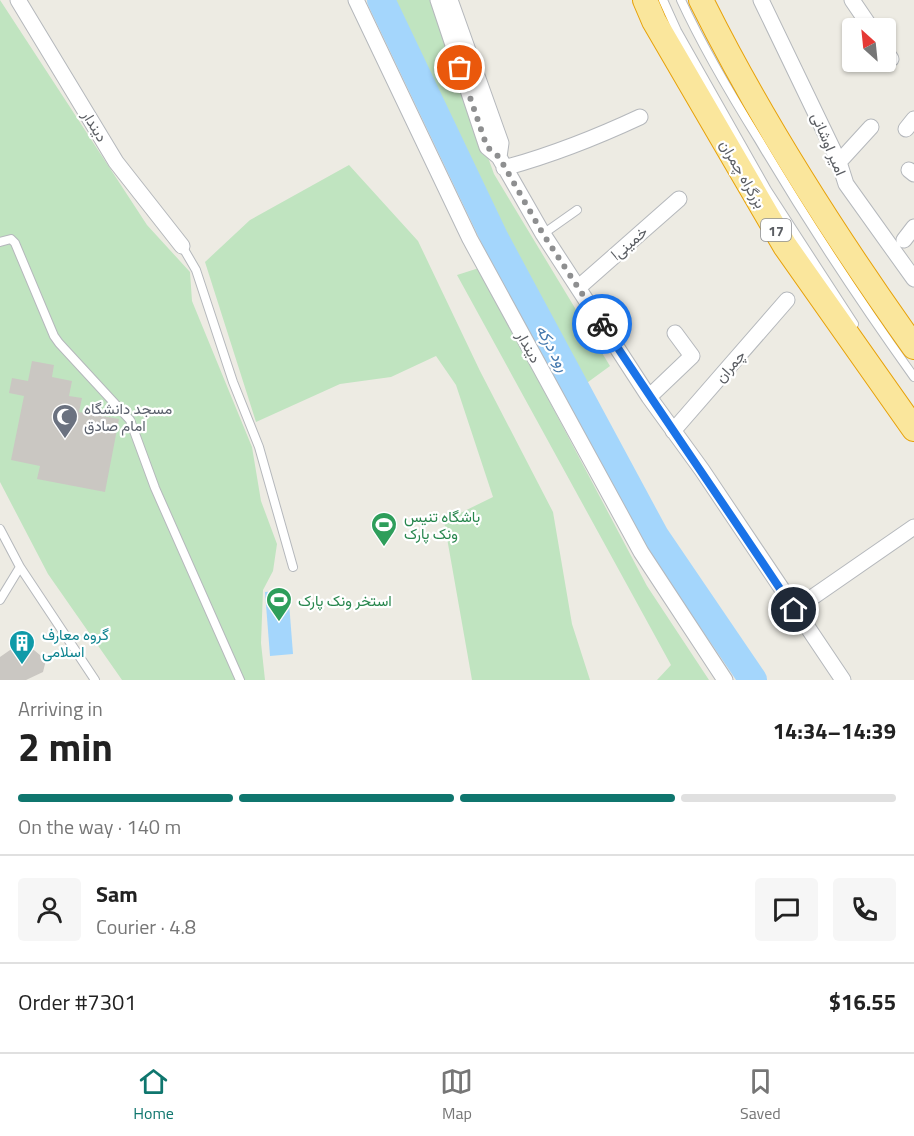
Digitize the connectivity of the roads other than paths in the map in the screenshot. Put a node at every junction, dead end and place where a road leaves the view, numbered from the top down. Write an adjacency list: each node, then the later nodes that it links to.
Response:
1 (18, 0): 22 (street, دیندار)
2 (356, 0): 41 (street, دیندار)
3 (438, 0): 14 (street)
4 (450, 0): 14 (street)
5 (633, 0): 10 (highway, بزرگراه چمران)
6 (681, 0): 29 (lane)
7 (702, 0): 28 (highway)
8 (761, 0): 15 (street, امیر اوشانی)
9 (852, 0): 11 (street)
10 (654, 7): 27 (lane); 31 (highway, بزرگراه چمران / 17)
11 (864, 18)
12 (640, 117): 14 (street)
13 (871, 127): 15 (street)
14 (502, 162): 19 (street)
15 (839, 162): 23 (street, امیر اوشانی)
16 (679, 199): 24 (street, lخمینی)
17 (577, 210): 19 (lane)
18 (914, 227): 20 (street)
19 (543, 234): 24 (street)
20 (904, 240)
21 (0, 242): 40 (lane)
22 (182, 246): 36 (lane)
23 (914, 279)
24 (579, 287): 30 (street)
25 (787, 300): 32 (street, چمران)
26 (675, 333): 30 (street)
27 (861, 334)
28 (914, 347)
29 (914, 377)
30 (649, 397): 32 (street)
31 (914, 429)
32 (673, 431): 38 (street)
33 (914, 527): 38 (street)
34 (0, 529): 35 (lane)
35 (20, 567): 37 (lane); 39 (lane)
36 (293, 567)
37 (0, 600)
38 (794, 610): 42 (street)
39 (95, 680)
40 (240, 680)
41 (725, 680)
42 (843, 680)

